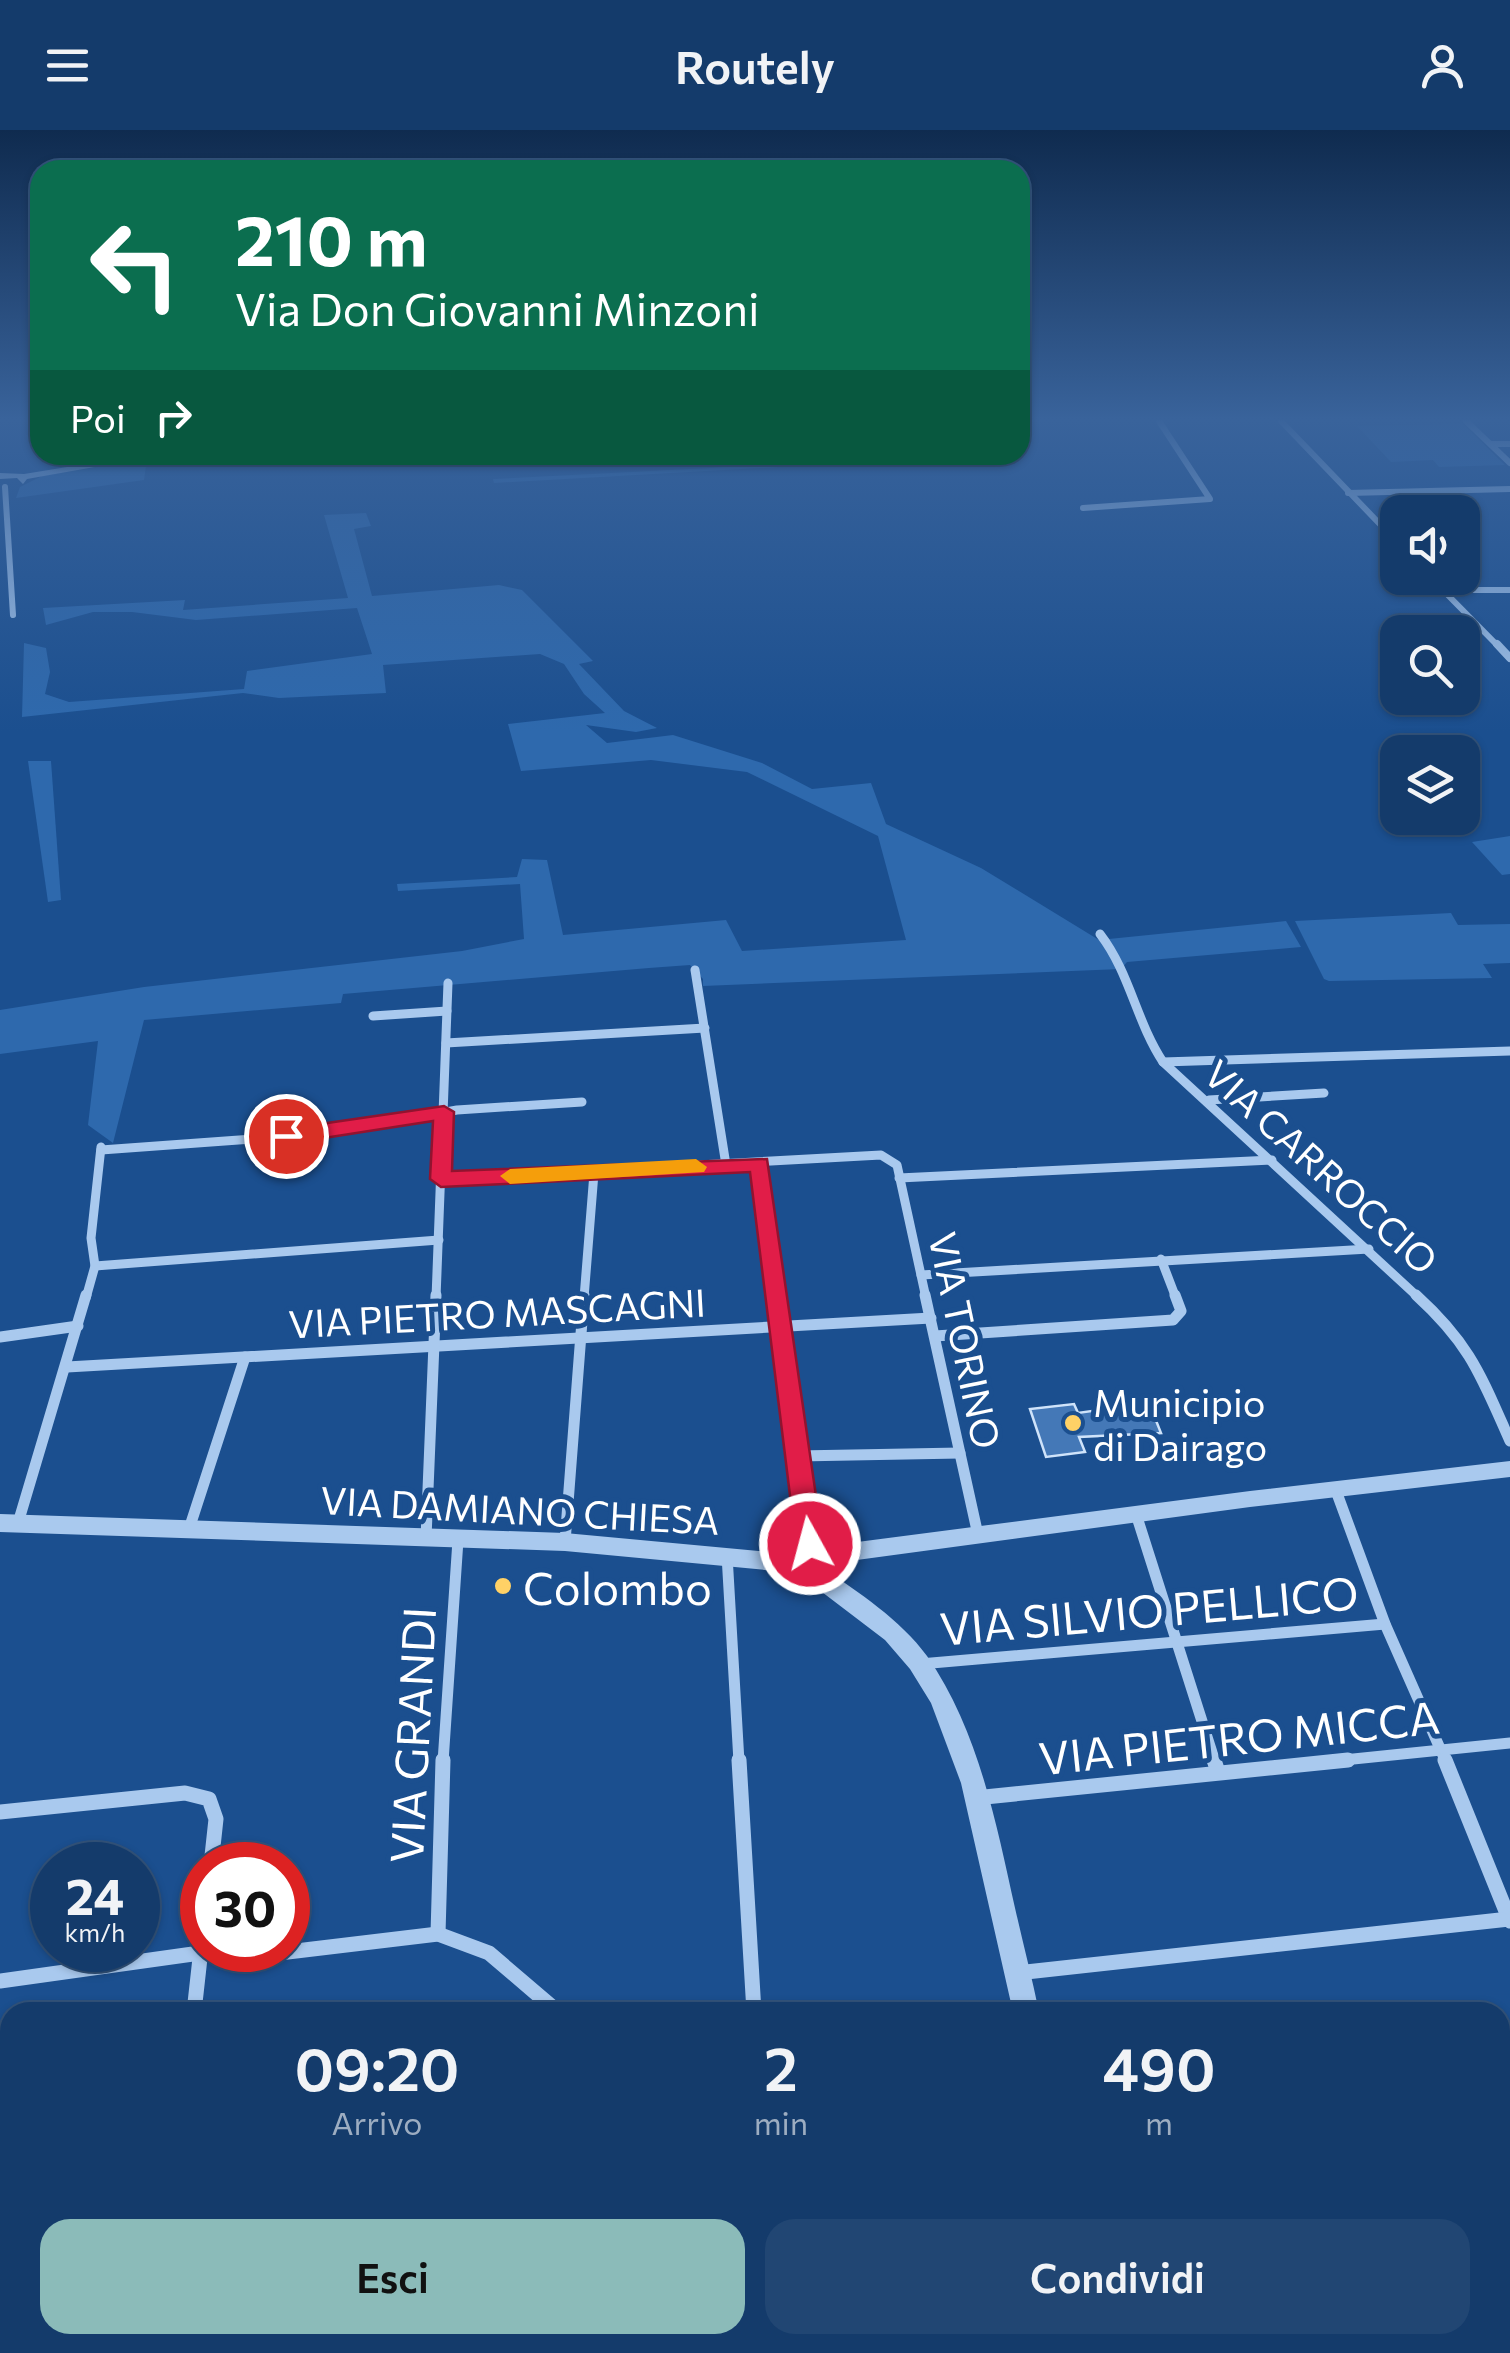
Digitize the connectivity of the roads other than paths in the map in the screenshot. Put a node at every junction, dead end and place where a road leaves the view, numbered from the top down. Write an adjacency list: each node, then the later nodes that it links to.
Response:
1 (5, 525): 5 (street)
2 (1480, 590): 3 (street)
3 (1510, 590)
4 (1448, 595): 6 (street)
5 (13, 615)
6 (1510, 658)
7 (1100, 934): 15 (street, VIA CARROCCIO)
8 (696, 970): 12 (street)
9 (448, 983): 10 (street)
10 (447, 1011): 11 (street); 13 (street)
11 (372, 1016)
12 (705, 1028): 13 (street); 22 (street)
13 (446, 1043): 19 (street)
14 (1510, 1052): 15 (street)
15 (1164, 1062): 17 (street, VIA CARROCCIO)
16 (1324, 1094): 17 (street)
17 (1208, 1100): 20 (street, VIA CARROCCIO)
18 (582, 1102): 19 (street)
19 (444, 1112): 25 (street); 29 (street)
20 (1272, 1160): 24 (street); 27 (street, VIA CARROCCIO)
21 (760, 1164): 22 (street); 24 (street, VIA TORINO); 33 (street)
22 (726, 1165): 23 (street)
23 (594, 1172): 25 (street); 34 (street)
24 (899, 1178): 30 (street, VIA TORINO)
25 (441, 1179): 26 (street)
26 (438, 1240): 29 (street); 37 (street)
27 (1368, 1248): 28 (street); 40 (street, VIA CARROCCIO)
28 (1162, 1260): 30 (street); 35 (street)
29 (95, 1266): 32 (street)
30 (921, 1275): 31 (street, VIA TORINO)
31 (931, 1318): 33 (street, VIA PIETRO MASCAGNI); 35 (street, VIA TORINO)
32 (78, 1326): 36 (street); 39 (street)
33 (781, 1326): 34 (street, VIA PIETRO MASCAGNI); 42 (street)
34 (580, 1336): 37 (street, VIA PIETRO MASCAGNI); 51 (street)
35 (935, 1336): 41 (street, VIA TORINO)
36 (0, 1337)
37 (435, 1345): 38 (street, VIA PIETRO MASCAGNI); 49 (street)
38 (244, 1357): 39 (street, VIA PIETRO MASCAGNI); 47 (street)
39 (67, 1367): 46 (street)
40 (1510, 1441)
41 (960, 1453): 42 (street); 48 (street, VIA TORINO)
42 (798, 1456): 53 (street)
43 (1510, 1469): 44 (street, VIA DAMIANO CHIESA)
44 (1335, 1488): 45 (street, VIA DAMIANO CHIESA); 54 (street)
45 (1136, 1514): 48 (street, VIA DAMIANO CHIESA); 55 (street)
46 (9, 1523): 47 (street, VIA DAMIANO CHIESA)
47 (189, 1529): 49 (street, VIA DAMIANO CHIESA)
48 (978, 1536): 53 (street, VIA DAMIANO CHIESA)
49 (426, 1538): 50 (street, VIA DAMIANO CHIESA)
50 (458, 1540): 51 (street, VIA DAMIANO CHIESA); 64 (street, VIA GRANDI)
51 (565, 1542): 52 (street, VIA DAMIANO CHIESA)
52 (727, 1554): 53 (street, VIA DAMIANO CHIESA); 72 (street)
53 (801, 1564): 56 (street)
54 (1386, 1624): 55 (street, VIA SILVIO PELLICO); 58 (street)
55 (1176, 1642): 56 (street, VIA SILVIO PELLICO); 59 (street)
56 (919, 1664): 60 (street)
57 (1510, 1743): 58 (street, VIA PIETRO MICCA)
58 (1442, 1751): 59 (street, VIA PIETRO MICCA); 63 (street)
59 (1218, 1772): 60 (street, VIA PIETRO MICCA)
60 (974, 1798): 68 (street)
61 (0, 1812): 62 (street)
62 (214, 1842)
63 (1509, 1920): 68 (street)
64 (438, 1934): 65 (street); 71 (street)
65 (310, 1949)
66 (180, 1950): 69 (street)
67 (199, 1972): 70 (street)
68 (1016, 1973): 73 (street)
69 (0, 1982)
70 (195, 2002)
71 (548, 2002)
72 (753, 2002)
73 (1023, 2002)

